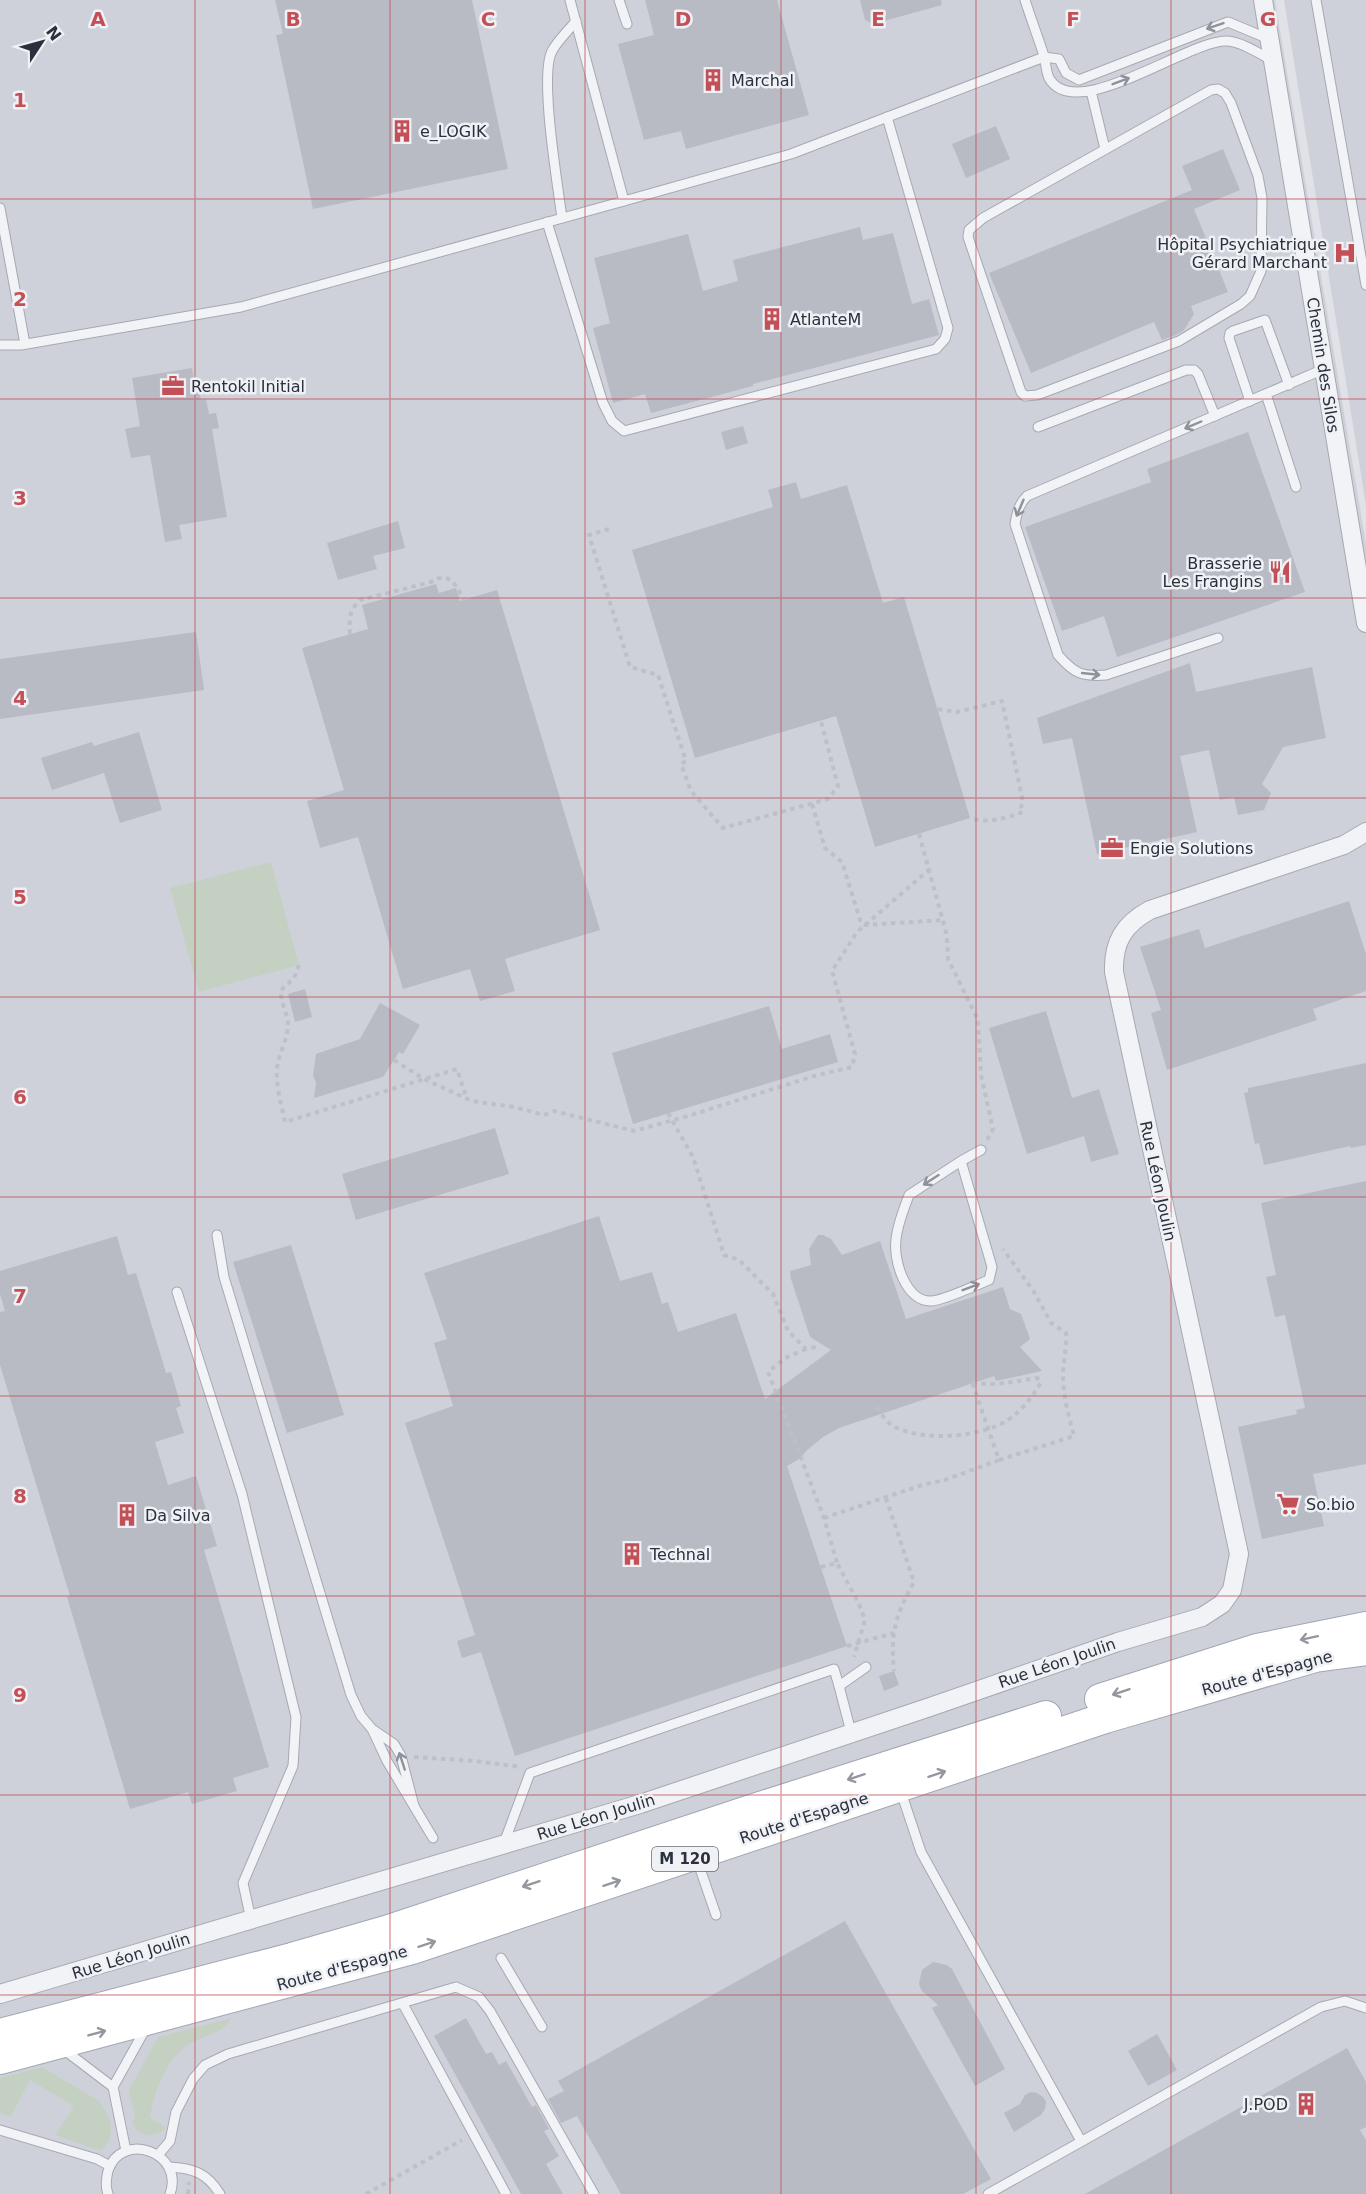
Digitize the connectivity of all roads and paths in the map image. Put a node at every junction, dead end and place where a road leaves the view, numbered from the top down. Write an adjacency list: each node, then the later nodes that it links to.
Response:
1 (570, 0): 6 (lane)
2 (620, 0): 7 (lane)
3 (1025, 0): 9 (lane)
4 (1263, 0): 8 (street, Chemin des Silos)
5 (1316, 0): 18 (lane)
6 (576, 21): 14 (lane); 16 (lane)
7 (627, 24)
8 (1269, 39): 9 (lane, one-way to 9); 10 (street, Chemin des Silos)
9 (1044, 57): 11 (lane); 12 (lane)
10 (1273, 61): 11 (lane, one-way to 10); 23 (street, Chemin des Silos)
11 (1090, 91): 13 (lane)
12 (887, 117): 14 (lane); 17 (lane)
13 (1105, 149): 13 (lane)
14 (624, 201): 16 (lane)
15 (0, 208): 20 (lane)
16 (562, 218): 17 (lane)
17 (547, 222): 20 (lane)
18 (1363, 251): 19 (lane)
19 (1366, 285)
20 (23, 344): 21 (lane); 22 (lane)
21 (0, 345)
22 (0, 352)
23 (1324, 369): 24 (lane); 32 (street, Chemin des Silos)
24 (1288, 385): 25 (lane); 26 (lane)
25 (1266, 394): 26 (lane); 29 (lane)
26 (1250, 401): 27 (lane)
27 (1215, 416): 28 (lane); 34 (lane, one-way to 34)
28 (1038, 428)
29 (1296, 487)
30 (609, 529): 37 (path)
31 (464, 600): 33 (path)
32 (1366, 623)
33 (350, 634)
34 (1218, 638)
35 (938, 709): 38 (path)
36 (821, 720): 37 (path)
37 (812, 804): 45 (path)
38 (970, 818)
39 (1366, 832): 41 (street, Rue Léon Joulin)
40 (919, 834): 43 (path)
41 (1344, 845): 42 (street, Rue Léon Joulin); 75 (street, Rue Léon Joulin)
42 (1366, 849)
43 (930, 869): 44 (path); 45 (path)
44 (944, 920): 45 (path); 52 (path)
45 (864, 925): 51 (path)
46 (299, 965): 48 (path)
47 (394, 1060): 48 (path)
48 (424, 1079): 49 (path); 49 (path)
49 (467, 1098): 51 (path)
50 (668, 1113): 51 (path)
51 (673, 1120): 58 (path)
52 (981, 1150): 53 (lane)
53 (960, 1161): 53 (lane, one-way to 53)
54 (217, 1235): 74 (lane)
55 (1000, 1245): 61 (path)
56 (177, 1292): 84 (lane)
57 (820, 1346): 58 (path)
58 (806, 1349): 63 (path)
59 (877, 1407): 60 (path)
60 (988, 1430): 60 (path); 61 (path)
61 (999, 1460): 62 (path)
62 (886, 1498): 63 (path); 67 (path)
63 (824, 1518): 64 (path)
64 (837, 1563): 65 (path); 68 (path)
65 (820, 1567)
66 (1366, 1627): 91 (main road, Route d'Espagne / M 120, one-way to 91)
67 (894, 1633): 68 (path); 72 (path)
68 (859, 1642): 69 (path)
69 (847, 1646)
70 (1366, 1650): 78 (main road, Route d'Espagne / M 120, one-way to 70)
71 (866, 1667): 73 (lane)
72 (894, 1671)
73 (839, 1686): 75 (lane); 81 (lane)
74 (372, 1729): 76 (lane); 79 (lane)
75 (851, 1732): 81 (street, Rue Léon Joulin)
76 (401, 1756): 77 (path); 79 (lane, one-way to 76)
77 (476, 1761)
78 (899, 1786): 82 (main road, Route d'Espagne / M 120); 97 (lane)
79 (414, 1806): 80 (lane)
80 (434, 1838)
81 (503, 1845): 84 (street, Rue Léon Joulin)
82 (695, 1855): 83 (lane); 89 (main road, Route d'Espagne / M 120, one-way to 82)
83 (716, 1915)
84 (251, 1920): 86 (street, Rue Léon Joulin)
85 (501, 1958): 90 (lane)
86 (0, 1994)
87 (403, 2004): 96 (lane); 99 (lane); 107 (lane)
88 (1366, 2008): 97 (lane)
89 (152, 2019): 92 (main road, Route d'Espagne / M 120, one-way to 89); 94 (lane)
90 (542, 2027)
91 (0, 2034)
92 (56, 2044): 93 (main road, Route d'Espagne / M 120); 94 (lane)
93 (0, 2059)
94 (113, 2087): 98 (lane)
95 (0, 2130): 100 (lane)
96 (471, 2132): 105 (path); 106 (lane)
97 (1081, 2141): 108 (lane)
98 (126, 2151): 99 (lane); 100 (lane)
99 (158, 2155): 101 (lane)
100 (110, 2166): 102 (lane)
101 (169, 2167): 103 (lane); 104 (lane)
102 (108, 2194)
103 (170, 2194)
104 (220, 2194)
105 (366, 2194)
106 (506, 2194)
107 (594, 2194)
108 (988, 2194)

